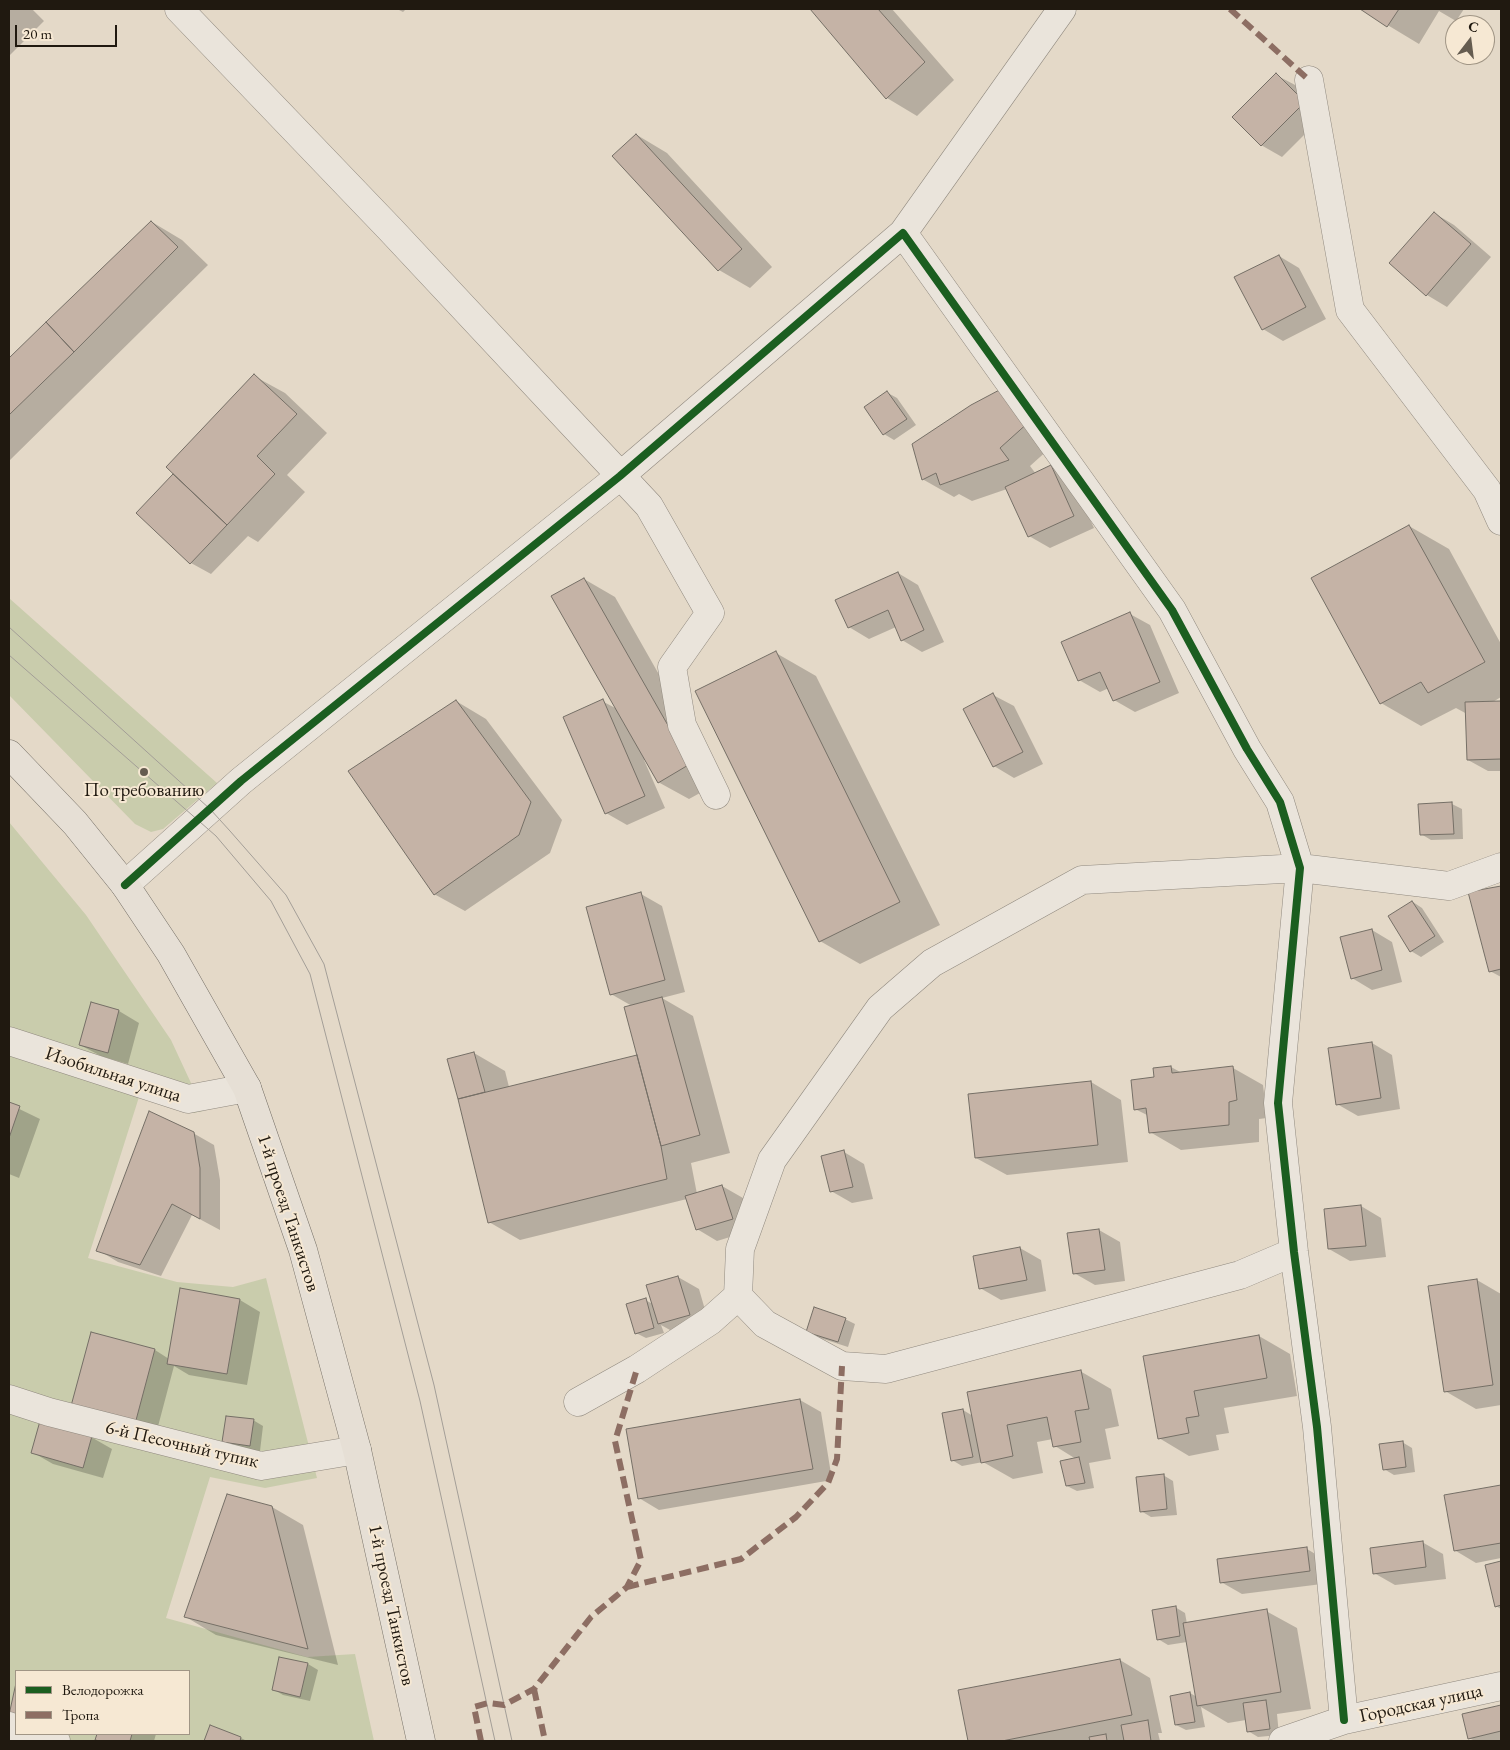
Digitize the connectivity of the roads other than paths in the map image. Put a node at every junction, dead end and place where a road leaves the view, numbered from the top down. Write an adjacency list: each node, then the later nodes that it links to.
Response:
1 (179, 9): 5 (street)
2 (1062, 9): 4 (street)
3 (1309, 80): 6 (street)
4 (903, 233): 5 (street); 10 (street)
5 (620, 476): 8 (street); 11 (street)
6 (1501, 521)
7 (9, 754): 11 (main road, 1-й проезд Танкистов)
8 (716, 795)
9 (1501, 867): 10 (street)
10 (1300, 868): 14 (street); 15 (street)
11 (125, 885): 13 (main road, 1-й проезд Танкистов)
12 (9, 1041): 13 (street, Изобильная улица)
13 (247, 1088): 18 (main road, 1-й проезд Танкистов)
14 (1294, 1252): 15 (street); 20 (street)
15 (738, 1296): 17 (street)
16 (9, 1399): 18 (street, 6-й Песочный тупик)
17 (578, 1402)
18 (357, 1450): 23 (main road, 1-й проезд Танкистов)
19 (1501, 1686): 20 (street, Городская улица)
20 (1344, 1720): 24 (street, Городская улица)
21 (36, 1735): 22 (street)
22 (56, 1741)
23 (421, 1741)
24 (1284, 1741)

